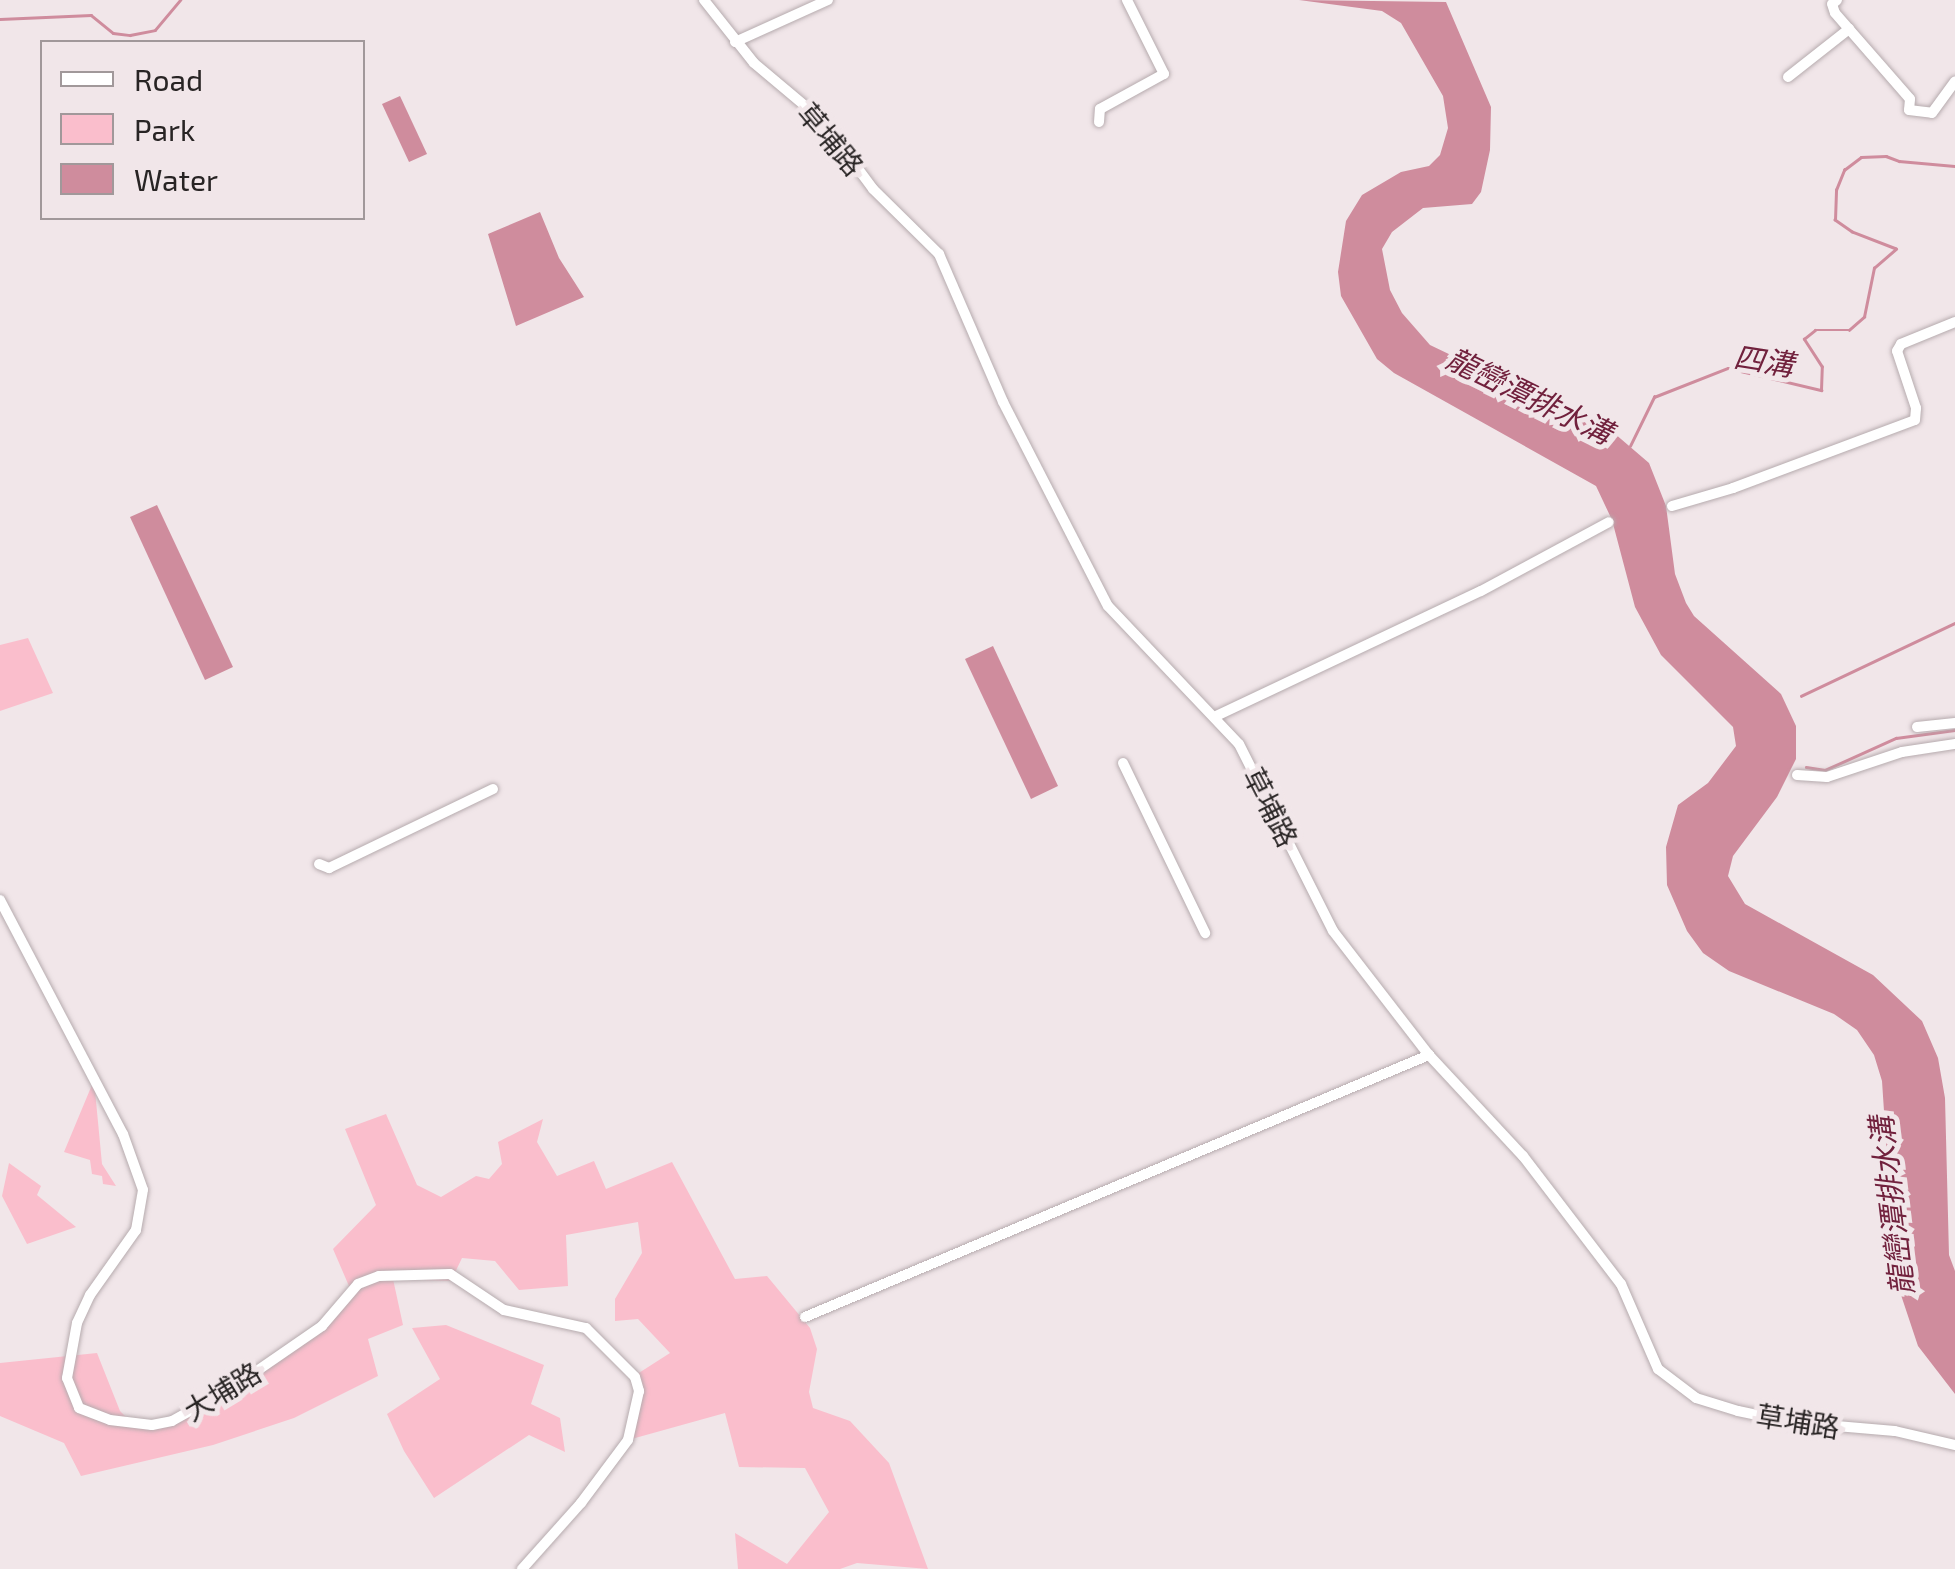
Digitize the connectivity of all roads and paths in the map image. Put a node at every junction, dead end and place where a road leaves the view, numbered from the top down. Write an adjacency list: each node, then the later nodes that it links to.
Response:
1 (704, 0): 6 (street, 草埔路)
2 (828, 0): 6 (street)
3 (1127, 0): 9 (street)
4 (1837, 0): 5 (street)
5 (1850, 29): 7 (street); 8 (street)
6 (734, 42): 13 (street, 草埔路)
7 (1788, 77)
8 (1955, 80)
9 (1100, 122)
10 (1955, 322): 11 (street)
11 (1672, 506)
12 (1608, 522): 13 (street)
13 (1214, 716): 23 (street, 草埔路)
14 (1955, 724): 15 (street)
15 (1916, 727)
16 (1955, 744): 18 (street)
17 (1123, 763): 22 (street)
18 (1797, 775)
19 (492, 789): 20 (street)
20 (319, 864)
21 (0, 900): 26 (street, 大埔路)
22 (1205, 933)
23 (1429, 1055): 24 (street); 25 (street, 草埔路)
24 (805, 1318)
25 (1955, 1445)
26 (522, 1569)

